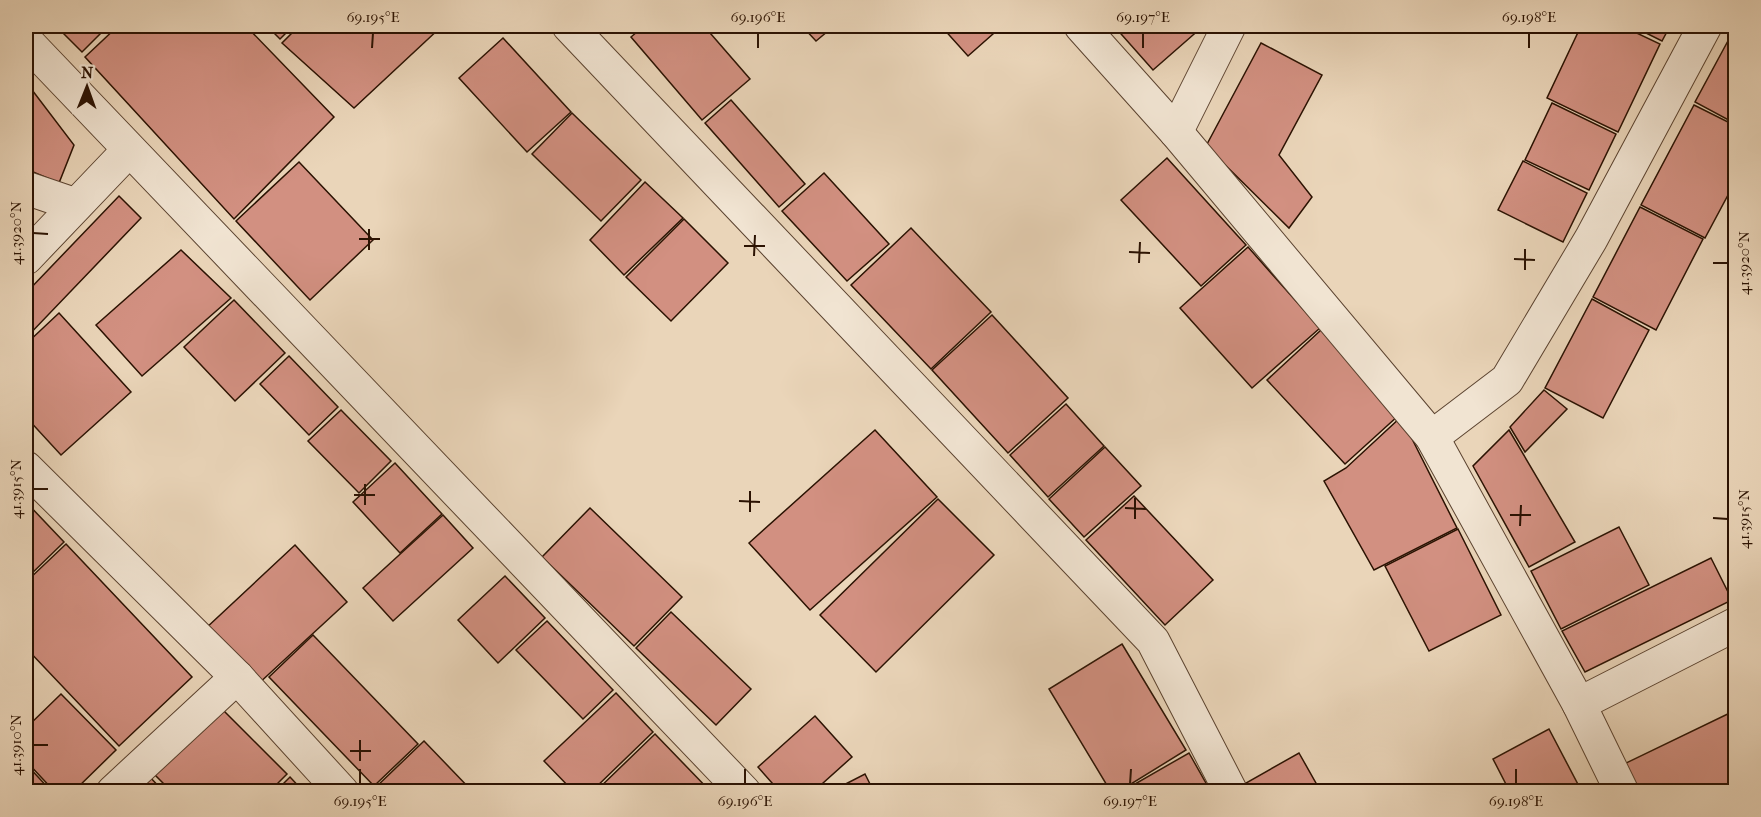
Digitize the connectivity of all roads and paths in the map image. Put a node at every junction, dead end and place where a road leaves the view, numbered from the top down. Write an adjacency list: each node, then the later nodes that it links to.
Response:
1 (569, 26): 19 (street)
2 (1081, 26): 6 (street)
3 (1229, 26): 6 (street)
4 (1705, 26): 11 (street)
5 (26, 41): 7 (street)
6 (1176, 132): 11 (street)
7 (129, 150): 9 (street); 18 (street)
8 (26, 188): 9 (street)
9 (76, 205): 10 (street)
10 (26, 258)
11 (1432, 437): 15 (street)
12 (26, 468): 14 (street)
13 (1736, 624): 15 (street)
14 (237, 677): 16 (street); 17 (street)
15 (1579, 704): 20 (street)
16 (113, 792)
17 (342, 792)
18 (744, 792)
19 (1231, 792)
20 (1622, 792)

